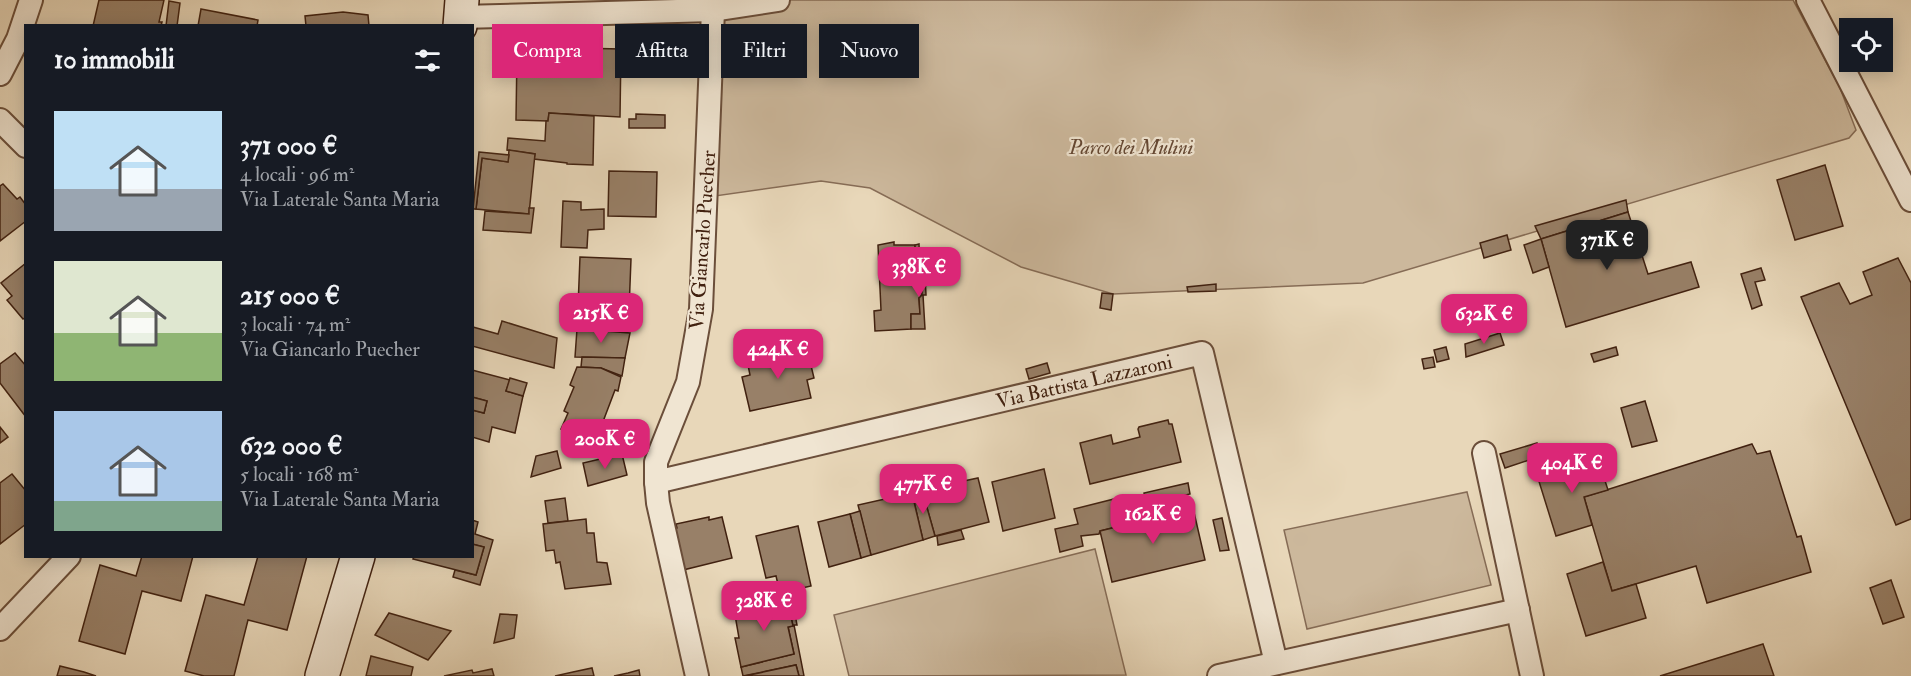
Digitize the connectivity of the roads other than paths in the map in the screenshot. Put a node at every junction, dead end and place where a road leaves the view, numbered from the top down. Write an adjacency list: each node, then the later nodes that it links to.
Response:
1 (31, 0): 6 (street)
2 (778, 0): 4 (street)
3 (1808, 0): 9 (street)
4 (713, 10): 5 (street); 11 (street, Via Giancarlo Puecher)
5 (461, 14)
6 (0, 74)
7 (0, 120): 8 (street)
8 (24, 144)
9 (1911, 200)
10 (1484, 453): 14 (street)
11 (656, 482): 16 (street, Via Battista Lazzaroni); 18 (street, Via Giancarlo Puecher)
12 (67, 558): 15 (street)
13 (356, 558): 17 (street)
14 (1518, 610): 16 (street); 20 (street)
15 (0, 629)
16 (1276, 663): 19 (street)
17 (322, 676)
18 (697, 676)
19 (1220, 676)
20 (1532, 676)

